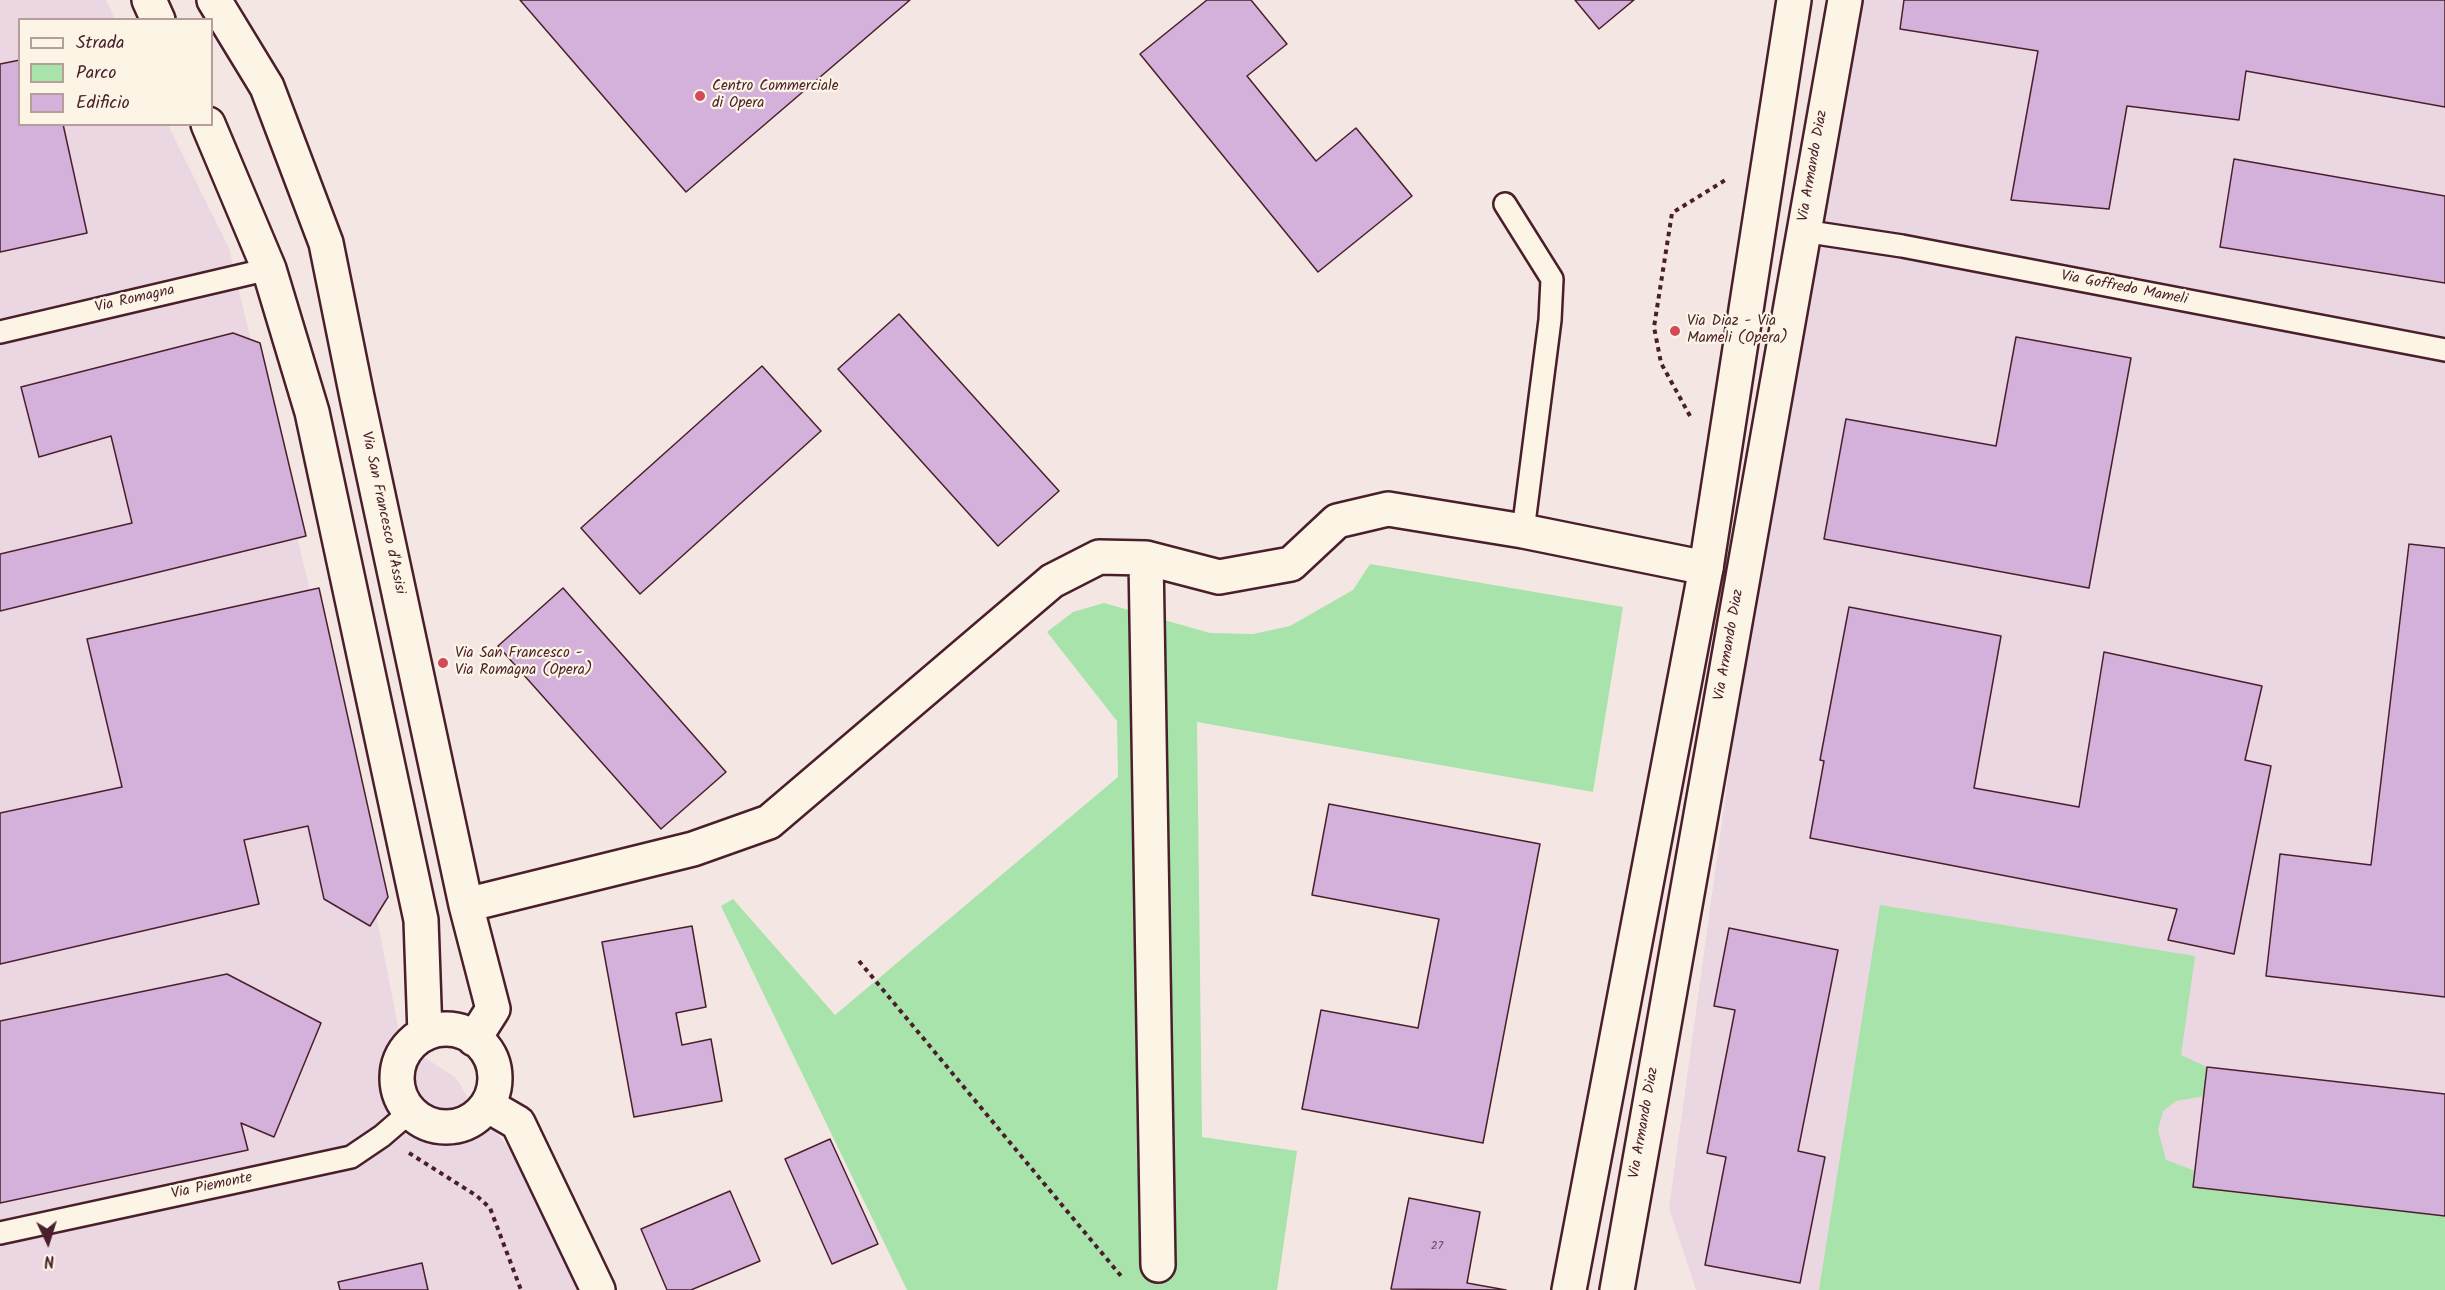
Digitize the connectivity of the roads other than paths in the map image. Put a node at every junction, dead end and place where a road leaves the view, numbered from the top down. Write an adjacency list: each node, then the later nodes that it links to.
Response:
1 (149, 0): 5 (street)
2 (214, 0): 15 (street, Via San Francesco d'Assisi)
3 (1794, 0): 14 (street)
4 (1845, 0): 8 (street, Via Armando Diaz)
5 (157, 18)
6 (209, 126): 9 (street)
7 (1505, 204): 12 (lane)
8 (1803, 231): 11 (lane, Via Goffredo Mameli); 24 (street, Via Armando Diaz)
9 (269, 269): 10 (lane, Via Romagna); 16 (street)
10 (0, 332)
11 (2445, 350)
12 (1524, 531): 13 (street); 14 (street)
13 (1146, 558): 15 (street); 21 (street)
14 (1707, 568): 23 (street)
15 (466, 905): 17 (street, Via San Francesco d'Assisi)
16 (425, 1034): 17 (street); 19 (street)
17 (474, 1039): 18 (street)
18 (486, 1105): 19 (street); 22 (street)
19 (411, 1112): 20 (lane, Via Piemonte)
20 (0, 1233)
21 (1158, 1264)
22 (598, 1290)
23 (1569, 1290)
24 (1617, 1290)

